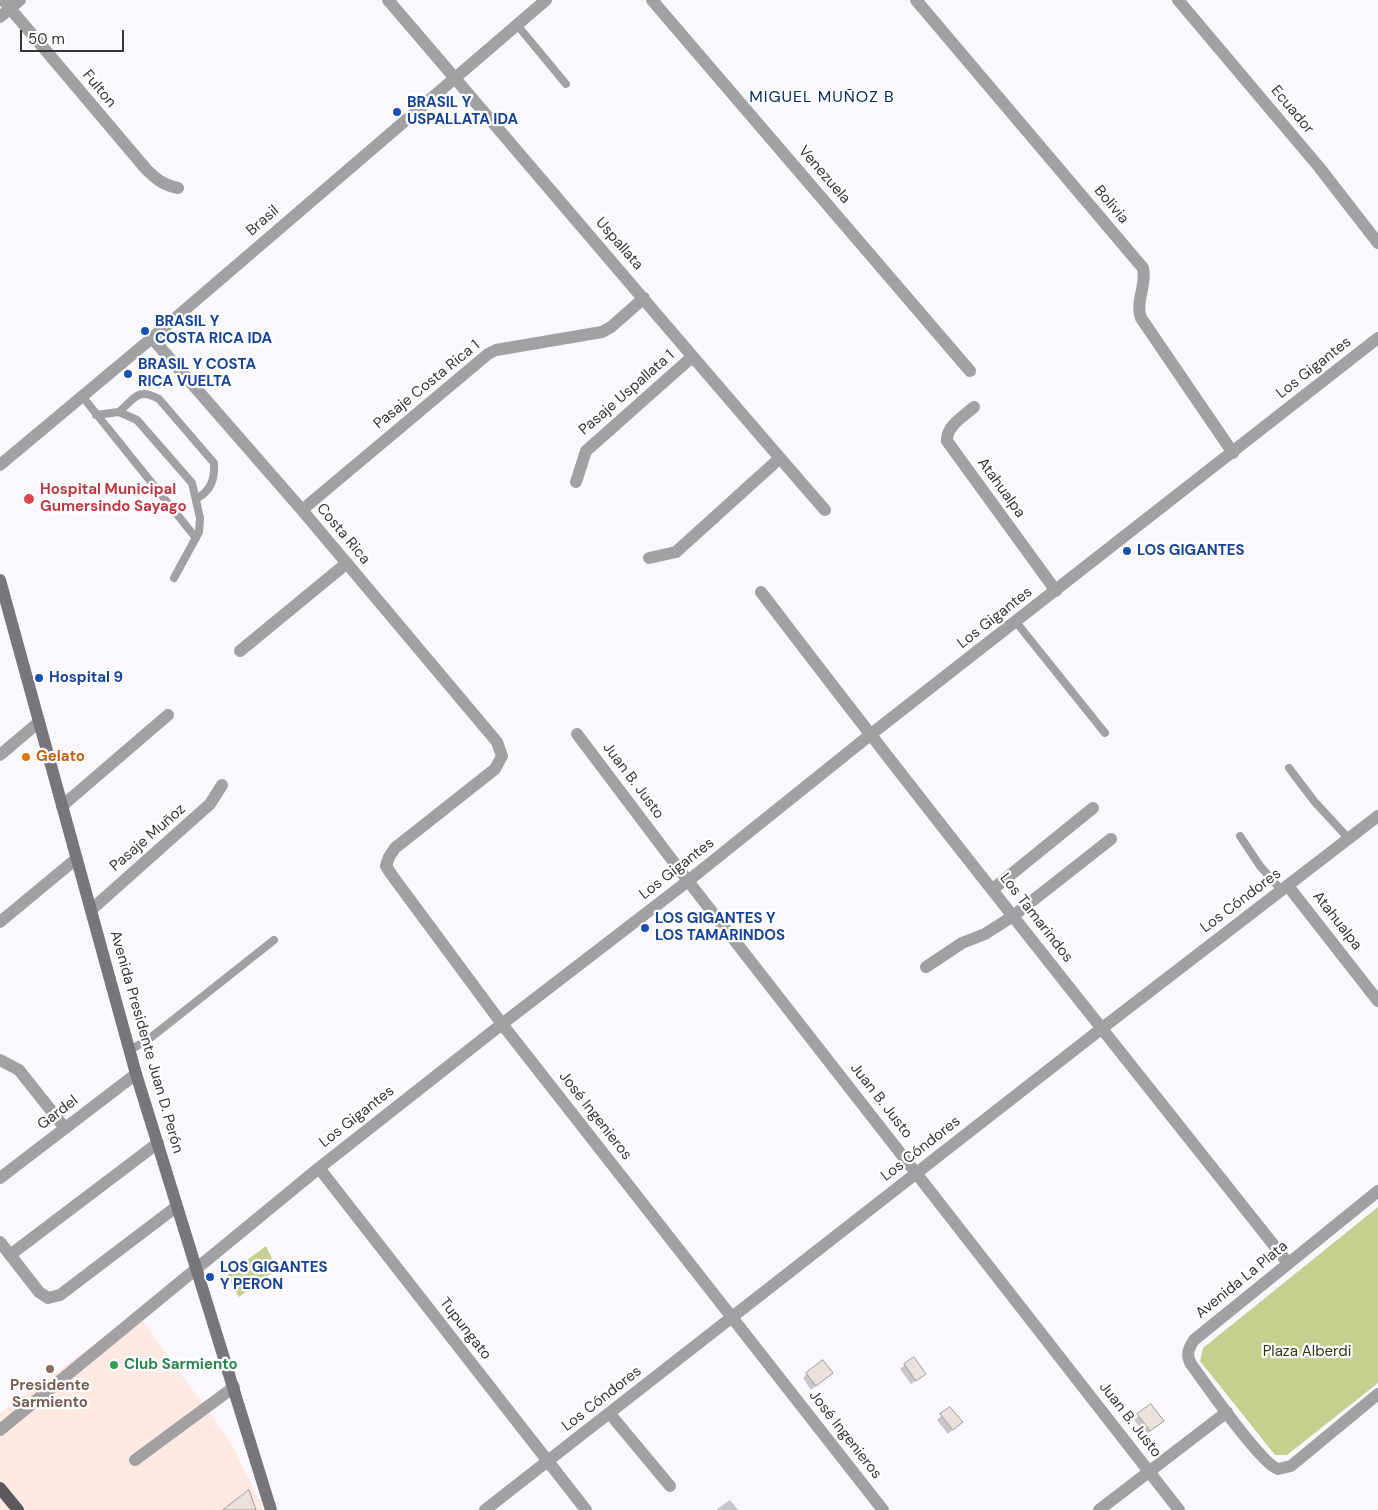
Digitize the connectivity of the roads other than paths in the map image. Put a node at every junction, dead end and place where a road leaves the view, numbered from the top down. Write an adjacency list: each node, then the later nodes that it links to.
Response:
1 (388, 0): 9 (street, Uspallata)
2 (546, 0): 8 (street, Brasil)
3 (652, 0): 17 (street, Venezuela)
4 (916, 0): 22 (street, Bolivia)
5 (1178, 0): 12 (street, Ecuador)
6 (11, 3): 7 (street); 11 (street, Fulton)
7 (0, 17)
8 (517, 25): 9 (street, Brasil); 10 (lane)
9 (454, 77): 13 (street, Uspallata); 14 (street, Brasil)
10 (566, 84)
11 (178, 188)
12 (1378, 243)
13 (644, 298): 16 (street, Uspallata); 27 (street, Pasaje Costa Rica 1)
14 (152, 338): 18 (street, Brasil); 27 (street, Costa Rica)
15 (1378, 338): 22 (street, Los Gigantes)
16 (692, 357): 23 (street, Uspallata); 25 (street, Pasaje Uspallata 1)
17 (970, 371)
18 (82, 396): 21 (lane); 24 (street, Brasil)
19 (974, 406): 34 (street, Atahualpa)
20 (119, 412): 21 (lane); 26 (lane); 26 (lane)
21 (96, 415): 29 (lane)
22 (1233, 453): 34 (street, Los Gigantes)
23 (780, 458): 28 (street, Uspallata); 30 (street)
24 (0, 465)
25 (576, 482)
26 (196, 499): 29 (lane)
27 (302, 510): 31 (street, Costa Rica)
28 (825, 510)
29 (196, 538): 32 (lane)
30 (649, 558)
31 (346, 563): 37 (street); 44 (street, Costa Rica)
32 (174, 578)
33 (0, 580): 39 (main road, Avenida Presidente Juan D. Perón)
34 (1056, 591): 36 (street, Los Gigantes)
35 (761, 592): 42 (street, Los Tamarindos)
36 (1016, 622): 40 (lane); 42 (street, Los Gigantes)
37 (240, 651)
38 (168, 715): 47 (street)
39 (39, 722): 43 (street); 47 (main road, Avenida Presidente Juan D. Perón)
40 (1105, 733)
41 (577, 734): 54 (street, Juan B. Justo)
42 (870, 735): 54 (street, Los Gigantes); 56 (street, Los Tamarindos)
43 (0, 755)
44 (502, 756): 63 (street, José Ingenieros)
45 (1289, 768): 52 (lane)
46 (222, 785): 57 (street, Pasaje Muñoz)
47 (62, 806): 53 (main road, Avenida Presidente Juan D. Perón)
48 (1094, 808): 56 (street)
49 (1378, 816): 52 (street, Los Cóndores)
50 (1240, 836): 55 (lane)
51 (1111, 839): 58 (street)
52 (1349, 839): 55 (street, Los Cóndores)
53 (76, 859): 57 (main road, Avenida Presidente Juan D. Perón); 59 (street)
54 (688, 881): 63 (street, Los Gigantes); 71 (street, Juan B. Justo)
55 (1285, 888): 62 (street, Atahualpa); 64 (street, Los Cóndores)
56 (993, 889): 58 (street, Los Tamarindos)
57 (91, 910): 65 (main road, Avenida Presidente Juan D. Perón)
58 (1013, 916): 61 (street); 64 (street, Los Tamarindos)
59 (0, 922)
60 (274, 940): 65 (lane)
61 (926, 966)
62 (1378, 1001)
63 (502, 1024): 70 (street, Los Gigantes); 79 (street, José Ingenieros)
64 (1101, 1029): 71 (street, Los Cóndores); 77 (street, Los Tamarindos)
65 (130, 1050): 67 (main road, Avenida Presidente Juan D. Perón)
66 (0, 1060): 68 (street)
67 (136, 1074): 68 (street, Gardel); 69 (main road, Avenida Presidente Juan D. Perón)
68 (65, 1128): 72 (street, Gardel)
69 (158, 1143): 74 (main road, Avenida Presidente Juan D. Perón); 76 (street)
70 (319, 1168): 78 (street, Los Gigantes); 86 (street, Tupungato)
71 (917, 1173): 79 (street, Los Cóndores); 87 (street, Juan B. Justo)
72 (0, 1178)
73 (1378, 1191): 77 (street, Avenida La Plata)
74 (176, 1207): 76 (street); 78 (main road, Avenida Presidente Juan D. Perón)
75 (0, 1242): 76 (street)
76 (10, 1255)
77 (1288, 1263): 82 (street, Avenida La Plata)
78 (196, 1270): 80 (main road, Avenida Presidente Juan D. Perón); 84 (street, Los Gigantes)
79 (732, 1318): 83 (street, Los Cóndores); 94 (street, José Ingenieros)
80 (234, 1387): 85 (street); 91 (main road, Avenida Presidente Juan D. Perón)
81 (1378, 1394): 82 (street, Avenida La Plata)
82 (1227, 1412): 87 (street)
83 (610, 1414): 86 (street, Los Cóndores); 88 (street)
84 (0, 1430)
85 (135, 1460)
86 (548, 1461): 92 (street, Los Cóndores); 93 (street, Tupungato)
87 (1149, 1470): 95 (street); 96 (street, Juan B. Justo)
88 (670, 1486)
89 (0, 1488): 90 (main road)
90 (18, 1510)
91 (271, 1510)
92 (485, 1510)
93 (586, 1510)
94 (883, 1510)
95 (1099, 1510)
96 (1179, 1510)

